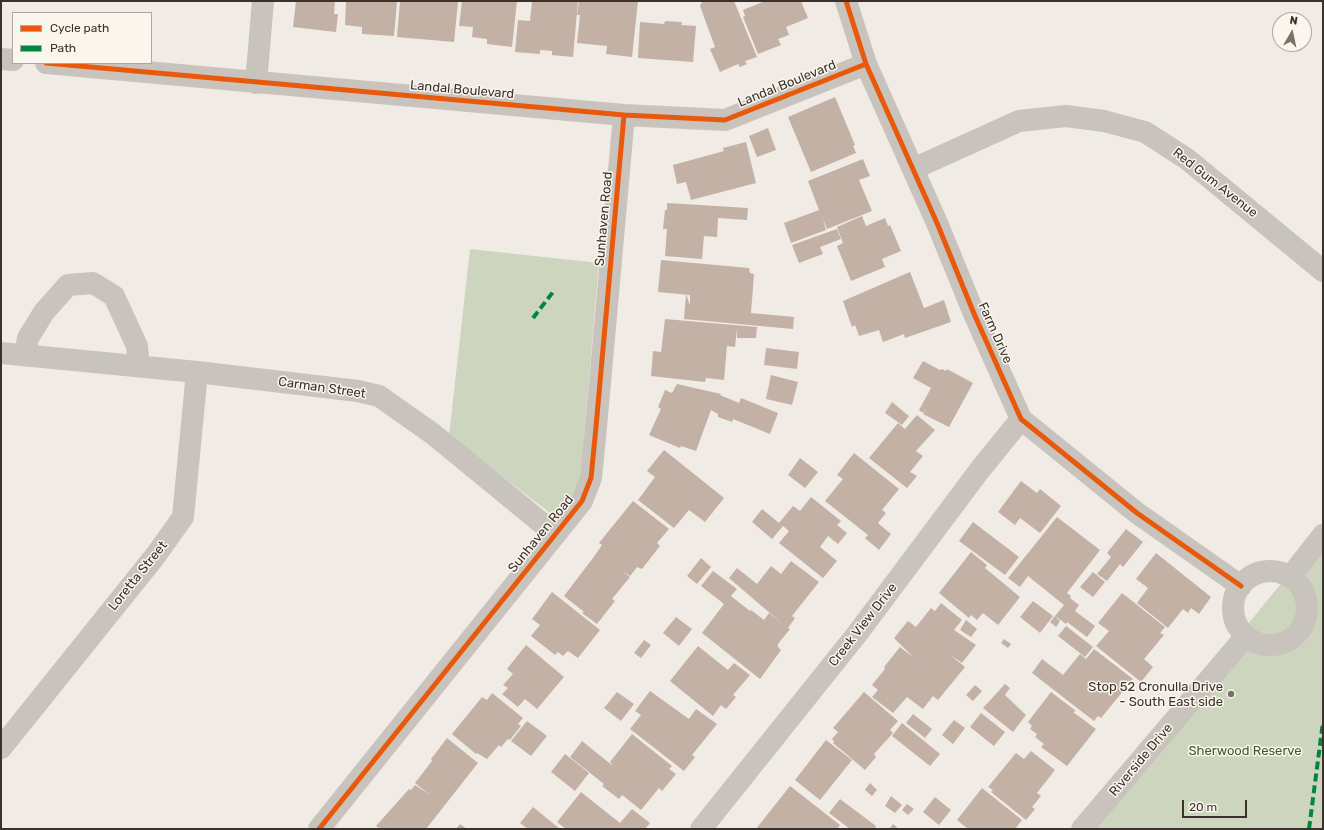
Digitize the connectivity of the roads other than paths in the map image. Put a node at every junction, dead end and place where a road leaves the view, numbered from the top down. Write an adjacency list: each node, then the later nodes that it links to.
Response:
1 (262, 1): 7 (street)
2 (846, 1): 6 (street, Farm Drive)
3 (1, 59): 4 (street)
4 (12, 60)
5 (56, 64): 7 (street, Landal Boulevard)
6 (866, 64): 8 (street, Landal Boulevard); 9 (street, Farm Drive)
7 (256, 83): 8 (street, Landal Boulevard)
8 (624, 116): 16 (street, Sunhaven Road)
9 (913, 169): 10 (street, Red Gum Avenue); 15 (street, Farm Drive)
10 (1323, 271)
11 (1, 353): 12 (street, Carman Street)
12 (25, 355): 13 (street, Carman Street); 13 (street)
13 (138, 366): 14 (street, Carman Street)
14 (197, 372): 16 (street, Carman Street); 21 (street, Loretta Street)
15 (1021, 419): 19 (street, Farm Drive); 23 (street, Creek View Drive)
16 (555, 534): 22 (street, Sunhaven Road)
17 (1323, 535): 18 (street)
18 (1290, 577): 19 (street); 20 (street)
19 (1241, 586): 20 (street)
20 (1246, 636): 24 (street, Riverside Drive)
21 (1, 748)
22 (319, 829)
23 (701, 829)
24 (1082, 829)

